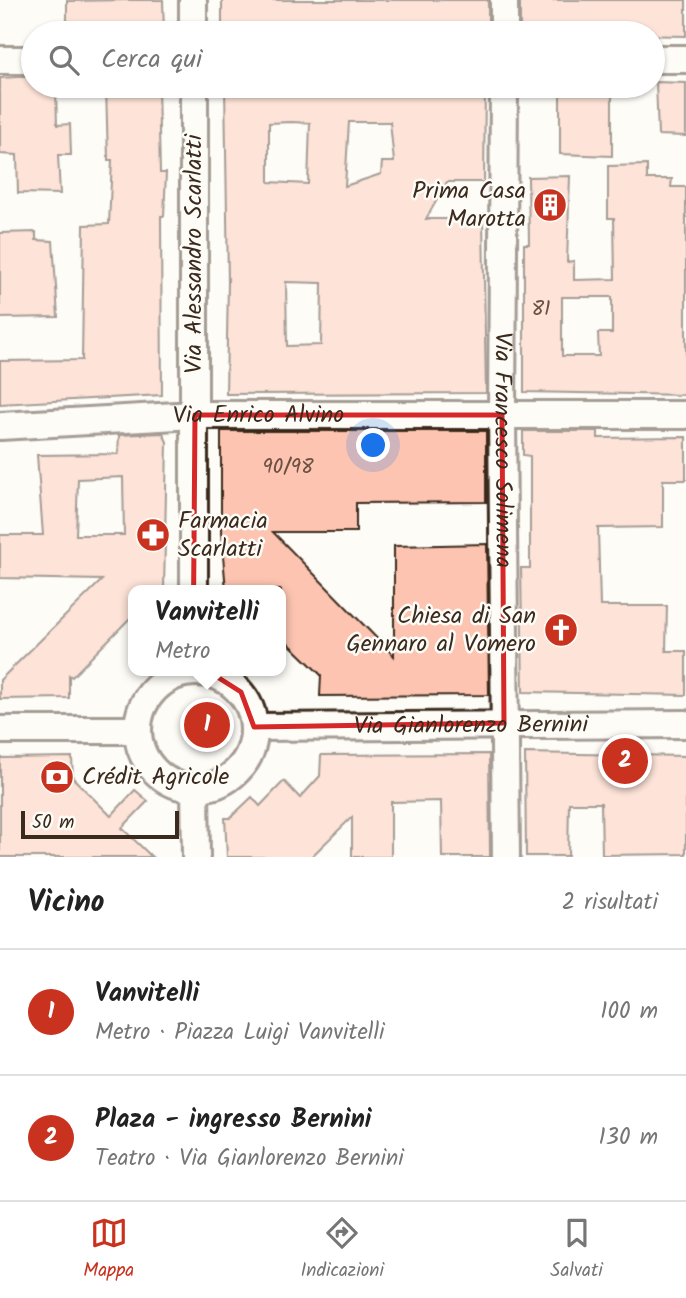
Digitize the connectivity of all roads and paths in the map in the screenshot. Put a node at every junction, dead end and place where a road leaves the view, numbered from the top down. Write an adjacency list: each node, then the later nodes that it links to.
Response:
1 (193, 0): 3 (street)
2 (504, 0): 4 (street)
3 (193, 21)
4 (504, 21)
5 (665, 59): 6 (street)
6 (686, 59)
7 (0, 60): 8 (street)
8 (21, 60)
9 (194, 98): 11 (street, Via Alessandro Scarlatti)
10 (504, 98): 12 (street, Via Francesco Solimena)
11 (195, 415): 12 (street, Via Enrico Alvino); 14 (street, Via Enrico Alvino); 15 (street, Via Alessandro Scarlatti)
12 (502, 415): 13 (street, Via Enrico Alvino); 18 (street, Via Francesco Solimena)
13 (686, 415)
14 (0, 426)
15 (194, 585)
16 (174, 676): 22 (street)
17 (217, 676): 20 (street)
18 (504, 723): 19 (street, Via Gianlorenzo Bernini); 20 (street, Via Gianlorenzo Bernini); 25 (street, Via Francesco Solimena)
19 (686, 724)
20 (254, 727): 23 (street)
21 (0, 730): 22 (street)
22 (138, 730): 23 (street)
23 (195, 788): 24 (street)
24 (196, 857)
25 (506, 857)

